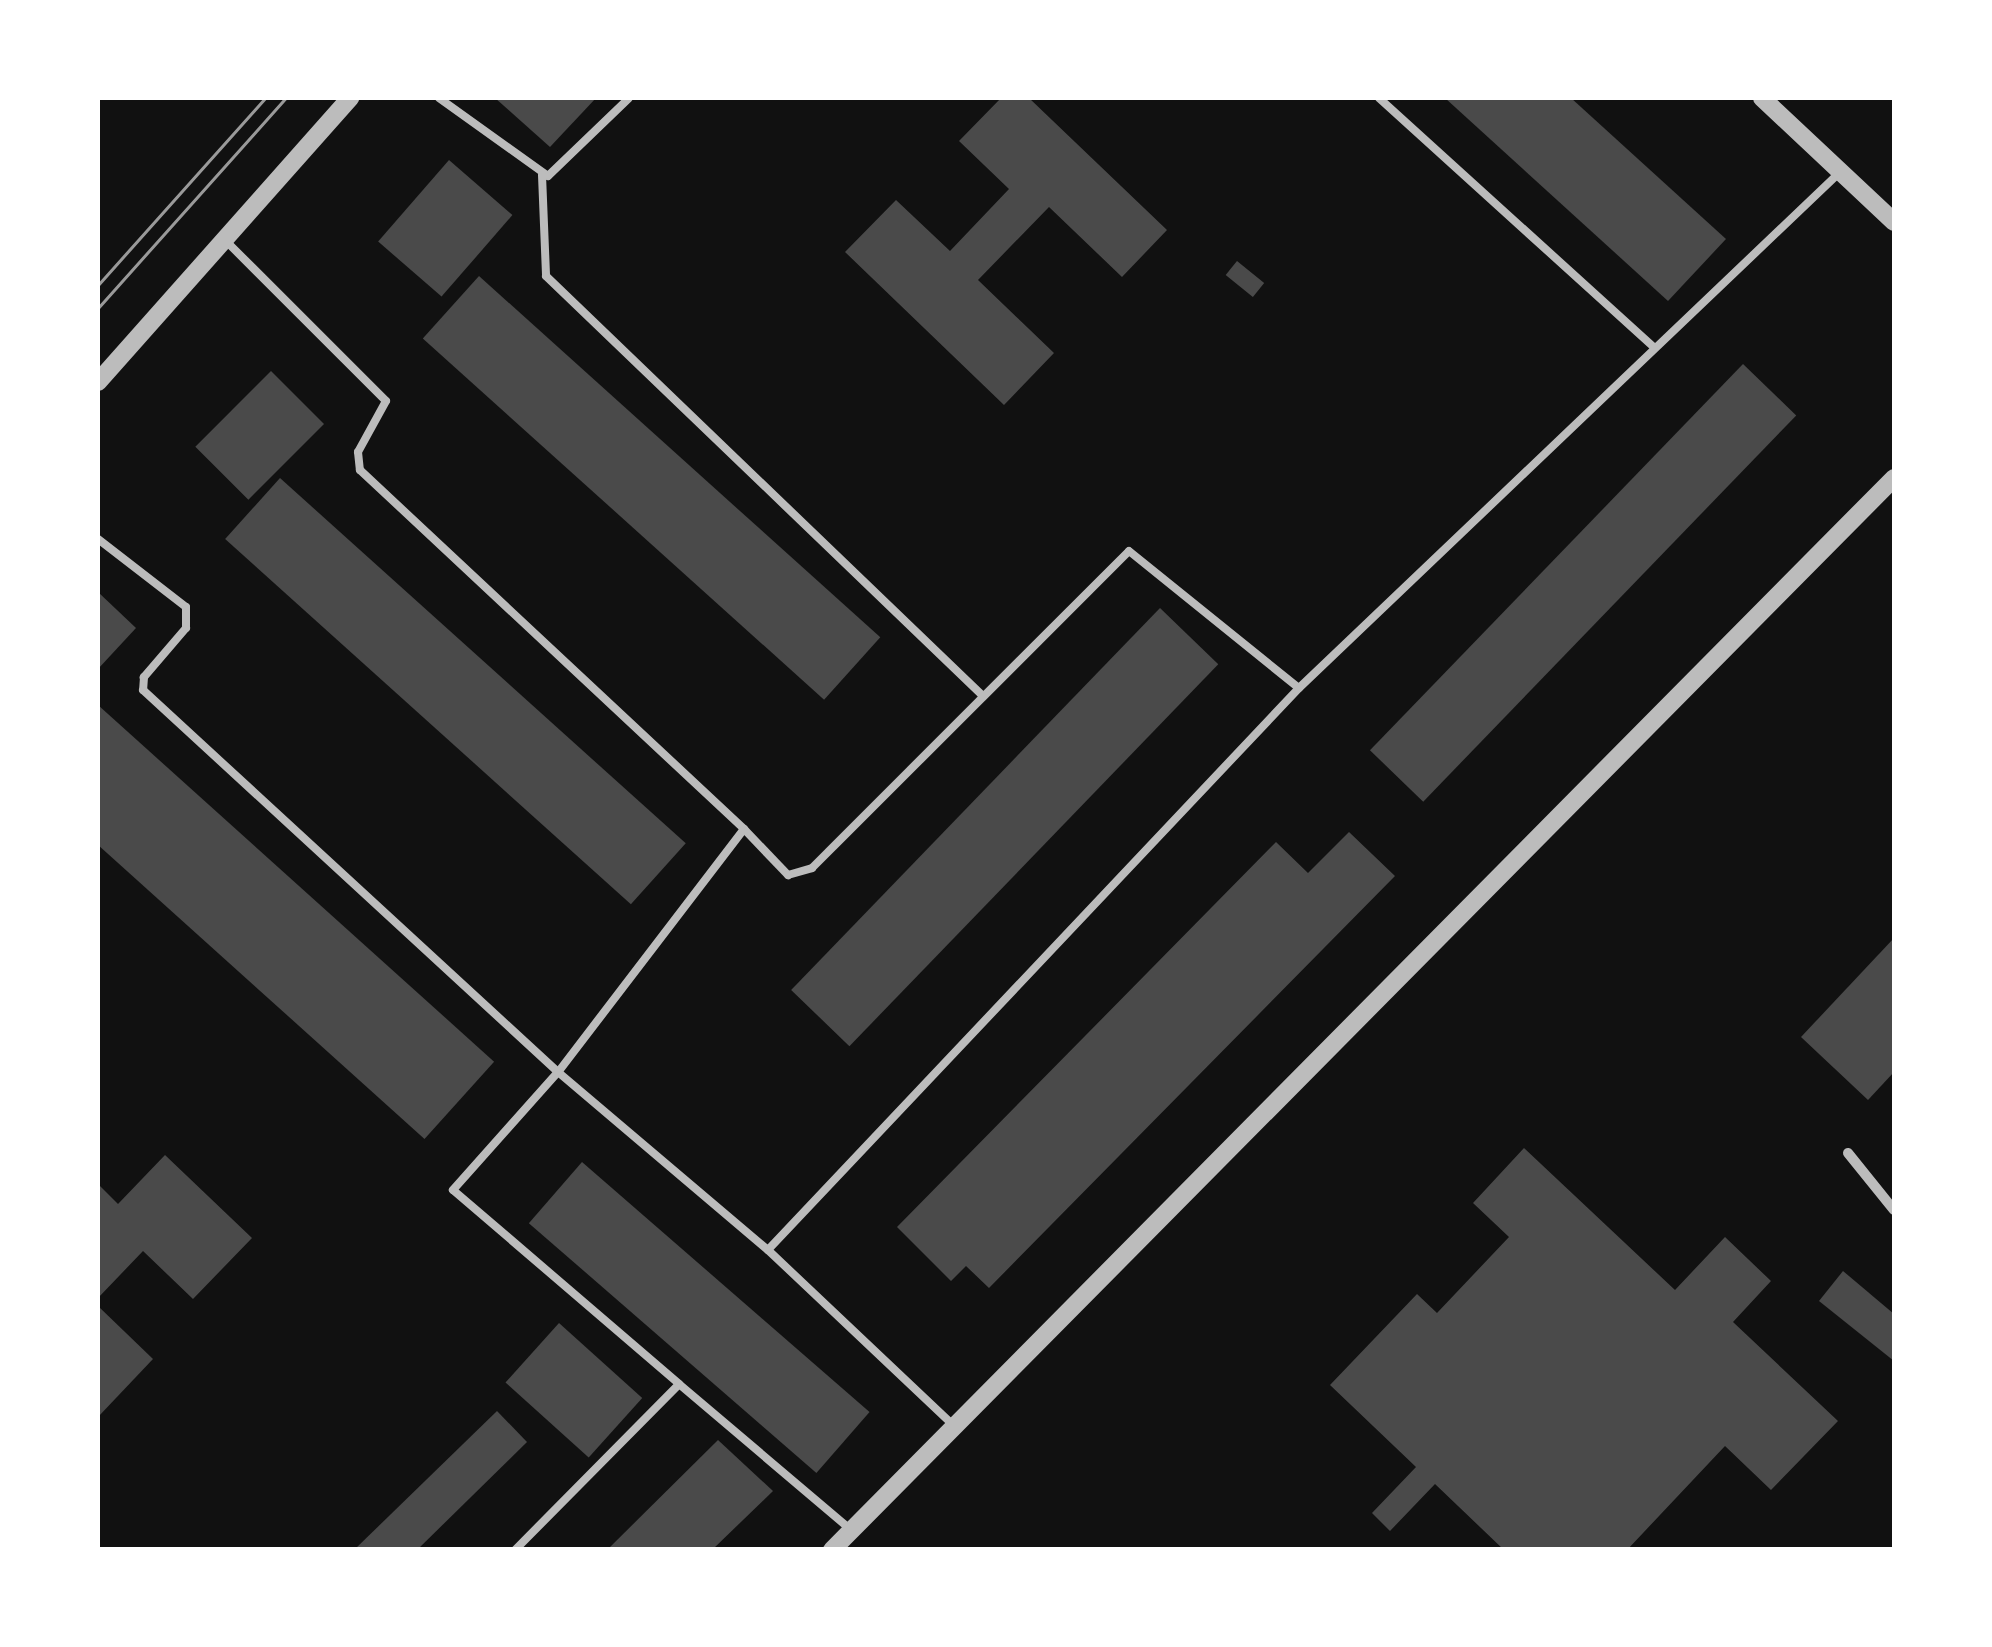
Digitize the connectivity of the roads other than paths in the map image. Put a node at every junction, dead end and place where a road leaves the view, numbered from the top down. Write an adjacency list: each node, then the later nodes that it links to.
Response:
1 (350, 98): 9 (street)
2 (439, 98): 7 (lane)
3 (628, 98): 7 (lane)
4 (1379, 98): 10 (lane)
5 (1762, 98): 6 (street)
6 (1840, 172): 8 (street); 10 (lane)
7 (542, 175): 15 (lane)
8 (1894, 222)
9 (224, 240): 11 (street); 16 (lane)
10 (1654, 348): 14 (lane)
11 (98, 382)
12 (1894, 478): 22 (street)
13 (98, 539): 17 (lane)
14 (1299, 688): 15 (lane); 20 (lane)
15 (981, 694): 16 (lane)
16 (744, 830): 17 (lane)
17 (558, 1072): 20 (lane); 21 (lane)
18 (1848, 1153): 19 (street)
19 (1894, 1210)
20 (768, 1250): 22 (lane)
21 (679, 1384): 23 (lane); 24 (lane)
22 (954, 1426): 23 (street)
23 (851, 1530): 25 (street)
24 (516, 1550)
25 (832, 1550)

